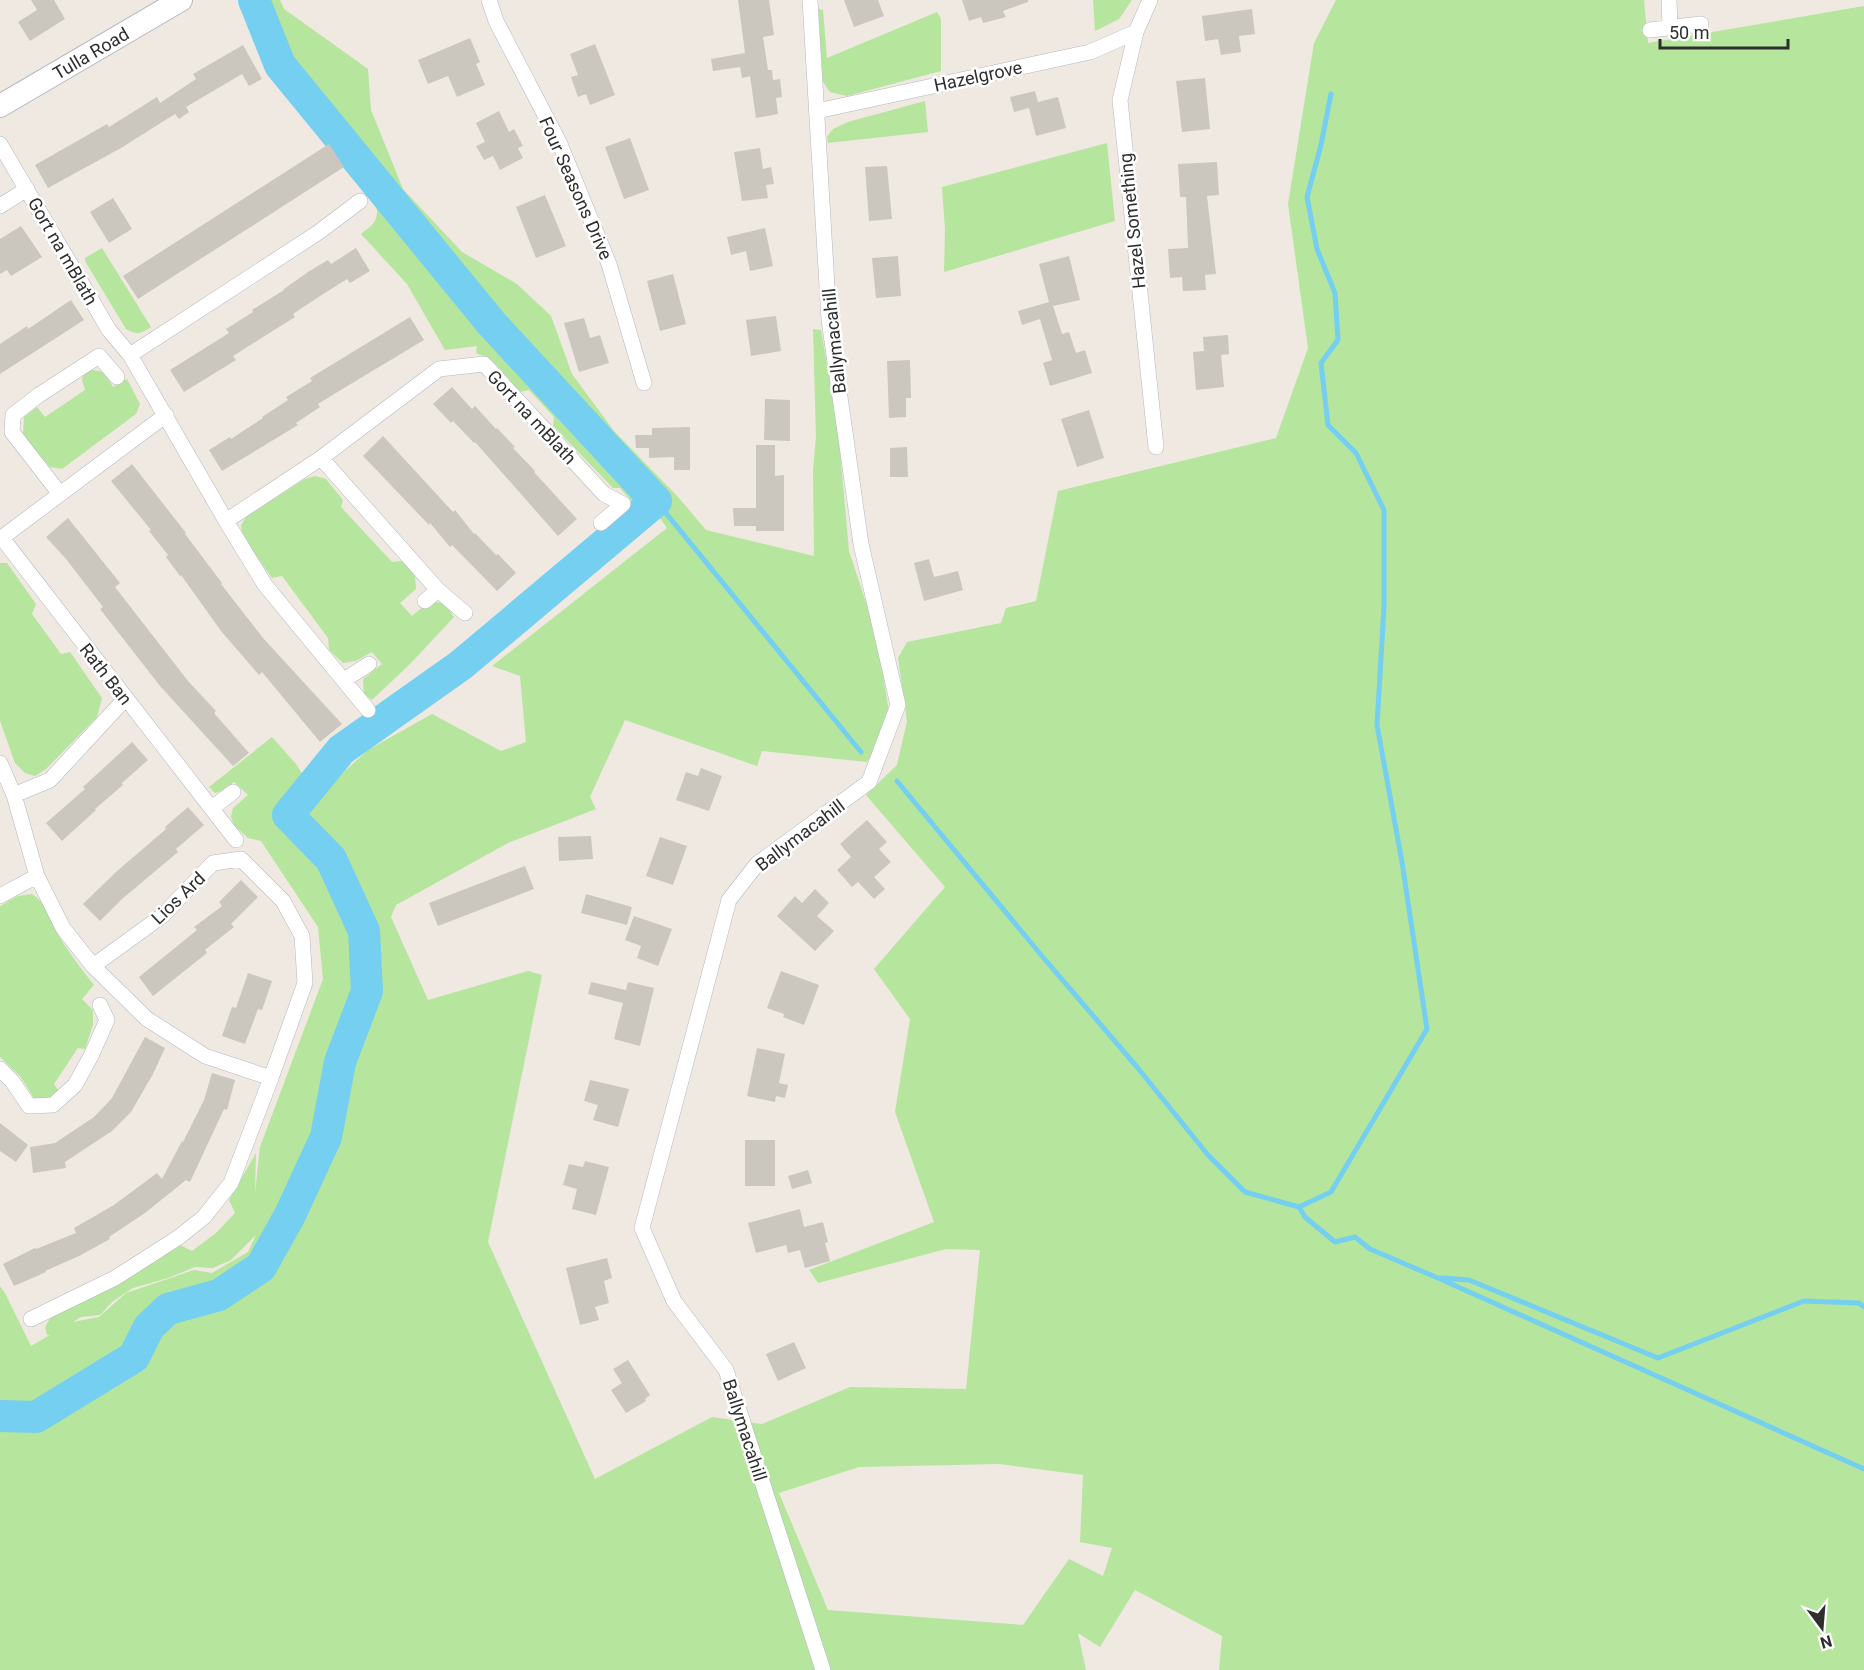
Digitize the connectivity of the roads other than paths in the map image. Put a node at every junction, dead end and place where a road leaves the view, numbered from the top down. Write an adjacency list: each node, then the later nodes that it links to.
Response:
1 (181, 0): 10 (main road, Tulla Road)
2 (489, 0): 18 (street, Four Seasons Drive)
3 (810, 0): 11 (street, Ballymacahill)
4 (1150, 0): 9 (street, Hazel Something)
5 (1669, 0): 7 (street)
6 (1701, 24): 7 (street)
7 (1670, 28): 8 (street)
8 (1650, 30)
9 (1136, 32): 11 (street, Hazelgrove); 21 (street, Hazel Something)
10 (0, 106)
11 (818, 111): 46 (street, Ballymacahill)
12 (0, 144): 13 (street, Gort na mBlath)
13 (27, 189): 15 (street); 16 (street, Gort na mBlath)
14 (360, 201): 16 (street)
15 (0, 206)
16 (130, 355): 19 (street, Gort na mBlath)
17 (117, 377): 20 (street)
18 (644, 383)
19 (166, 415): 23 (street); 24 (street, Gort na mBlath)
20 (6, 429): 23 (street)
21 (1155, 447)
22 (321, 458): 24 (street, Gort na mBlath); 25 (street, Gort na mBlath); 27 (street)
23 (60, 494): 26 (street)
24 (226, 521): 31 (street, Gort na mBlath)
25 (600, 523)
26 (1, 539): 32 (street, Rath Ban)
27 (438, 590): 28 (street); 29 (street)
28 (425, 601)
29 (465, 613)
30 (369, 664): 31 (street)
31 (344, 680): 33 (street, Gort na mBlath)
32 (125, 699): 36 (street); 37 (street, Rath Ban)
33 (368, 710)
34 (0, 763): 36 (street)
35 (233, 792): 37 (street)
36 (14, 795): 39 (street)
37 (212, 808): 38 (street, Rath Ban)
38 (236, 840)
39 (37, 876): 40 (street); 41 (street)
40 (0, 896)
41 (93, 966): 44 (street); 44 (street, Lios Ard)
42 (100, 1005): 43 (street)
43 (0, 1069)
44 (271, 1078): 45 (street, Lios Ard)
45 (31, 1319)
46 (823, 1670)

